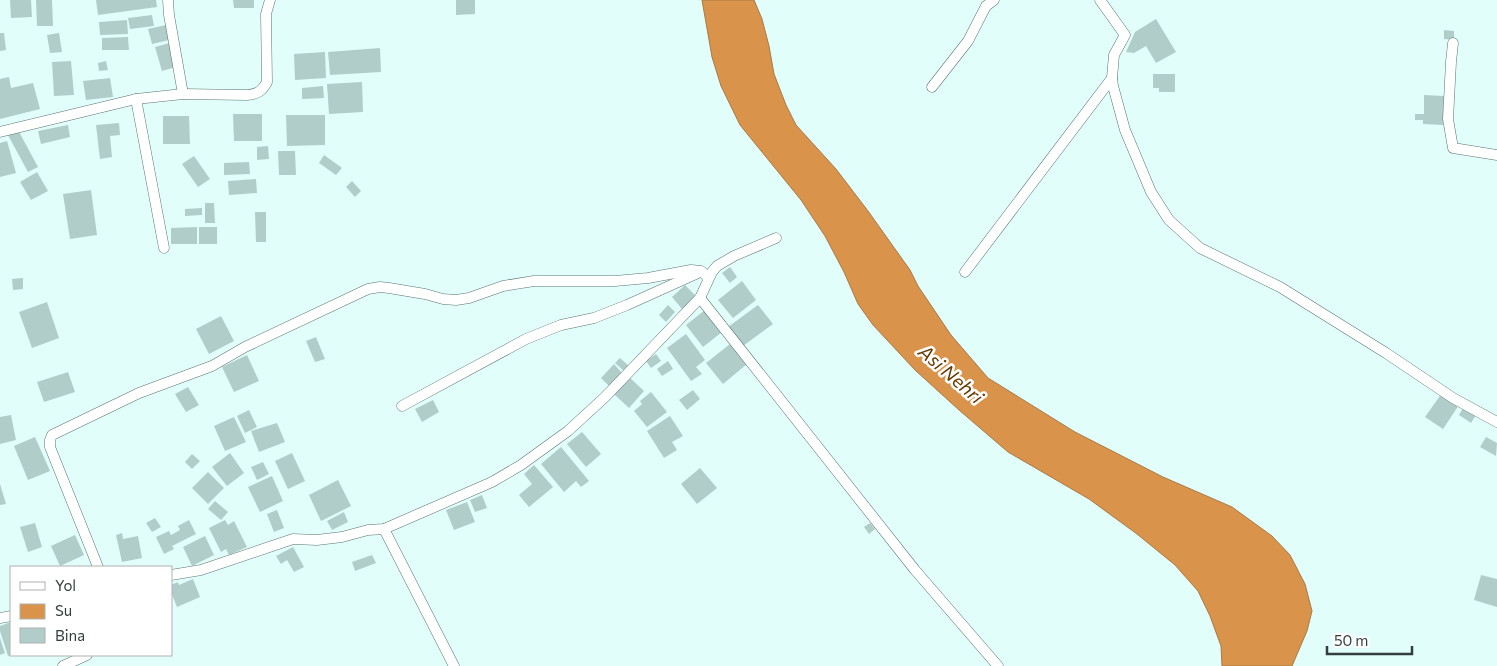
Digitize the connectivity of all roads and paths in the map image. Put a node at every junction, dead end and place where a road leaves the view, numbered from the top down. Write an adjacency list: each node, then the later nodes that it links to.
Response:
1 (168, 0): 8 (street)
2 (270, 0): 8 (street)
3 (994, 0): 7 (street)
4 (1100, 0): 6 (street)
5 (1453, 43): 11 (street)
6 (1112, 78): 15 (street); 19 (street)
7 (932, 87)
8 (183, 94): 9 (street)
9 (136, 99): 10 (street); 13 (street)
10 (0, 132)
11 (1497, 155)
12 (776, 238): 16 (street)
13 (164, 248)
14 (701, 271): 16 (street); 18 (street); 21 (street)
15 (965, 272)
16 (708, 280): 17 (street)
17 (700, 298): 20 (street); 26 (street)
18 (402, 406)
19 (1497, 422)
20 (384, 529): 22 (street); 25 (street)
21 (98, 566)
22 (172, 575)
23 (84, 656): 24 (street)
24 (63, 666)
25 (454, 666)
26 (998, 666)

